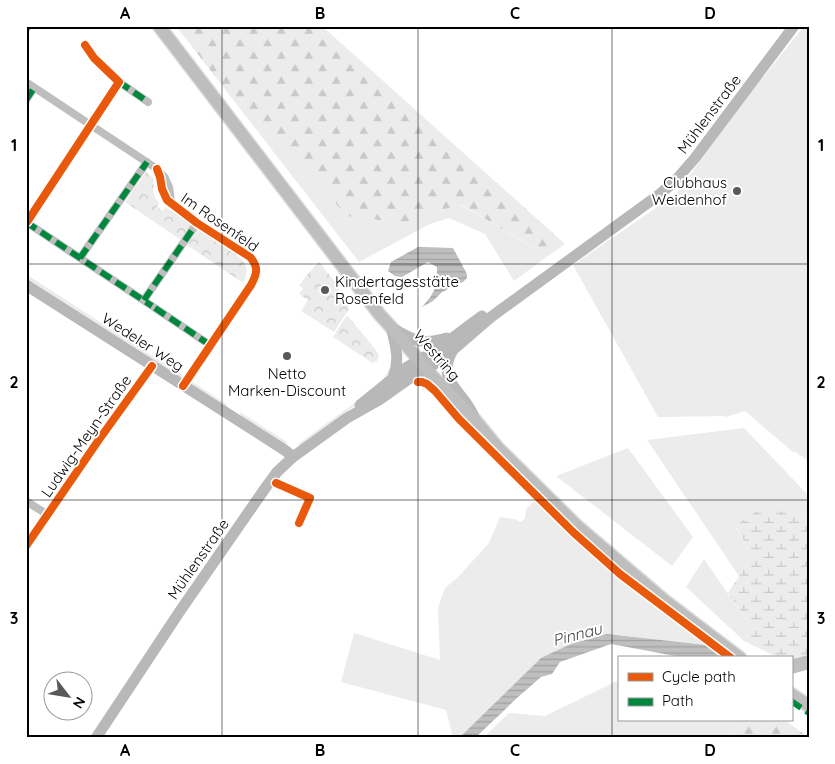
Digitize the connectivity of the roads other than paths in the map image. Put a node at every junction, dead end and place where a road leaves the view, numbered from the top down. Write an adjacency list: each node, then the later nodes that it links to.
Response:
1 (28, 26): 4 (street)
2 (158, 26): 19 (main road, Westring)
3 (794, 26): 16 (main road, Mühlenstraße)
4 (26, 29)
5 (85, 45): 7 (street)
6 (26, 82): 8 (street, Im Rosenfeld)
7 (118, 82): 10 (street); 11 (street)
8 (34, 88): 9 (street); 11 (street, Im Rosenfeld)
9 (26, 100)
10 (148, 102)
11 (91, 125): 12 (street, Im Rosenfeld); 13 (street)
12 (147, 162): 14 (street, Im Rosenfeld); 15 (street)
13 (27, 222): 15 (street)
14 (197, 223): 18 (street); 21 (street, Im Rosenfeld)
15 (80, 258): 18 (street)
16 (541, 280): 20 (main road, Mühlenstraße); 22 (main road, Mühlenstraße)
17 (26, 285): 24 (main road, Wedeler Weg)
18 (144, 300): 21 (street)
19 (392, 327): 20 (main road); 23 (main road, Westring); 25 (main road)
20 (453, 336): 23 (main road, Mühlenstraße)
21 (210, 345): 26 (street, Im Rosenfeld)
22 (454, 349): 23 (main road, Mühlenstraße); 28 (main road)
23 (422, 364): 25 (main road, Mühlenstraße); 27 (main road, Mühlenstraße); 28 (main road, Westring)
24 (152, 366): 26 (main road, Wedeler Weg); 32 (street, Ludwig-Meyn-Straße)
25 (392, 378): 27 (main road, Mühlenstraße)
26 (183, 386): 29 (main road, Wedeler Weg)
27 (347, 418): 29 (main road, Mühlenstraße)
28 (475, 420): 35 (main road, Westring)
29 (293, 457): 38 (main road, Mühlenstraße)
30 (276, 483): 33 (street)
31 (26, 501): 32 (street)
32 (48, 515): 34 (street, Ludwig-Meyn-Straße)
33 (299, 523)
34 (26, 546)
35 (737, 656)
36 (792, 695): 37 (main road)
37 (809, 706)
38 (96, 738)

